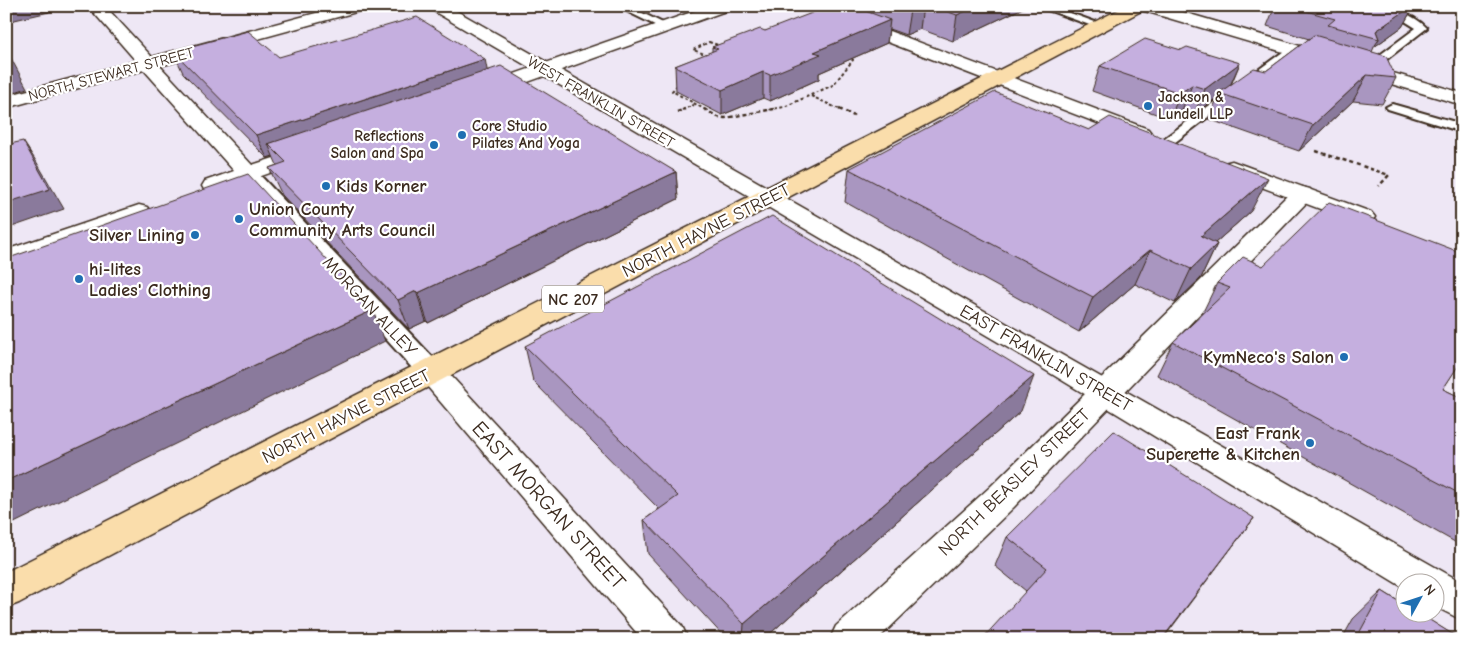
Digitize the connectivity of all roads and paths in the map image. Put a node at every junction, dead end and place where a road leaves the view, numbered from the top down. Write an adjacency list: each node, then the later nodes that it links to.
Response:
1 (96, 6): 25 (street)
2 (361, 6): 25 (street, NORTH STEWART STREET)
3 (436, 6): 28 (street, WEST FRANKLIN STREET)
4 (620, 6): 13 (lane)
5 (725, 6): 13 (street)
6 (808, 6): 30 (street)
7 (1041, 6): 12 (lane)
8 (1139, 6): 12 (main road, NORTH HAYNE STREET / NC 207)
9 (1144, 6): 20 (street)
10 (1366, 6): 11 (lane)
11 (1387, 9): 29 (lane)
12 (1101, 26): 30 (main road, NORTH HAYNE STREET / NC 207)
13 (666, 27): 28 (street)
14 (729, 45): 17 (path)
15 (745, 45): 18 (path)
16 (835, 46): 19 (path)
17 (724, 47): 21 (path); 22 (path)
18 (748, 47): 19 (path); 24 (path)
19 (829, 49): 31 (path)
20 (1291, 49): 29 (street); 41 (lane)
21 (719, 53): 22 (path); 24 (path)
22 (703, 54): 23 (path)
23 (698, 56)
24 (725, 56): 27 (path)
25 (148, 64): 34 (street, NORTH STEWART STREET); 44 (street)
26 (698, 64): 27 (path)
27 (702, 66): 35 (path)
28 (545, 70): 32 (street); 48 (street, WEST FRANKLIN STREET)
29 (1365, 71): 33 (street)
30 (998, 79): 41 (street); 48 (main road, NORTH HAYNE STREET / NC 207)
31 (810, 95): 35 (path); 38 (path)
32 (470, 96)
33 (1462, 99)
34 (6, 102)
35 (695, 105): 37 (path)
36 (1392, 107): 39 (lane)
37 (680, 111)
38 (854, 116)
39 (1462, 128)
40 (328, 146): 44 (street)
41 (1175, 146)
42 (1316, 151): 45 (path)
43 (1212, 160): 47 (street)
44 (248, 174): 46 (street); 52 (street, MORGAN ALLEY)
45 (1379, 186)
46 (192, 194)
47 (1302, 194): 50 (street); 53 (street, NORTH BEASLEY STREET)
48 (767, 198): 52 (main road, NORTH HAYNE STREET / NC 207); 53 (street, EAST FRANKLIN STREET)
49 (155, 206): 51 (street)
50 (1382, 224)
51 (6, 259)
52 (430, 372): 55 (main road, NORTH HAYNE STREET / NC 207); 58 (street, EAST MORGAN STREET)
53 (1106, 392): 54 (street, EAST FRANKLIN STREET); 59 (street, NORTH BEASLEY STREET)
54 (1410, 572)
55 (6, 592)
56 (1446, 593): 57 (street)
57 (1462, 603)
58 (668, 639)
59 (850, 639)

